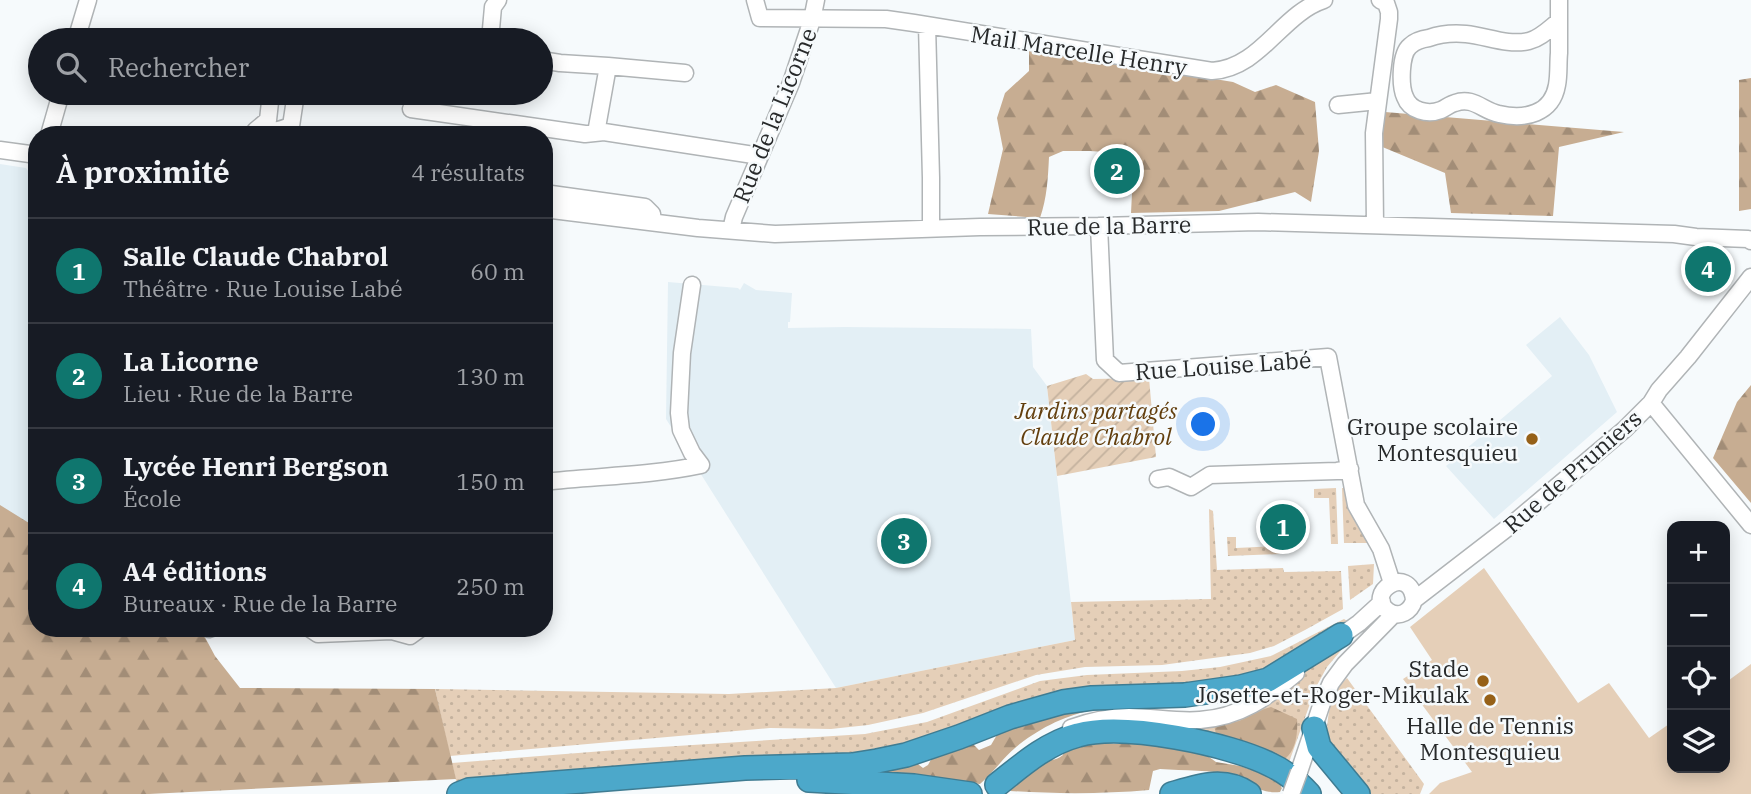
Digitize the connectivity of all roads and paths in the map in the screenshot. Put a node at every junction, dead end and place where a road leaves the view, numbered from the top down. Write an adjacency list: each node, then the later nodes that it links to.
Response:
1 (88, 0): 11 (street)
2 (498, 0): 12 (street)
3 (755, 0): 8 (street, Mail Marcelle Henry)
4 (816, 0): 8 (street, Rue de la Licorne)
5 (1324, 0): 10 (street, Mail Marcelle Henry)
6 (1380, 0): 16 (street)
7 (1559, 0): 9 (street)
8 (812, 20): 10 (street, Mail Marcelle Henry); 30 (street, Rue de la Licorne)
9 (1559, 21): 9 (street)
10 (927, 25): 37 (street)
11 (80, 28)
12 (491, 28)
13 (553, 62): 14 (street)
14 (608, 66): 15 (street); 27 (street)
15 (685, 73)
16 (1378, 101): 20 (street); 34 (street)
17 (58, 105): 22 (street)
18 (270, 105): 23 (street)
19 (294, 105): 24 (street)
20 (1338, 105)
21 (411, 108): 25 (street)
22 (52, 126)
23 (261, 126)
24 (291, 126)
25 (503, 126)
26 (553, 132): 27 (street)
27 (596, 133): 30 (street)
28 (0, 150): 29 (street)
29 (28, 154)
30 (760, 156): 38 (street, Rue de la Licorne)
31 (553, 194): 33 (street)
32 (553, 210): 33 (street, Rue de la Barre)
33 (653, 221): 38 (street, Rue de la Barre)
34 (1375, 225): 35 (street, Rue de la Barre); 39 (street, Rue de la Barre)
35 (1099, 226): 37 (street, Rue de la Barre); 44 (street, Rue Louise Labé)
36 (1751, 228): 39 (street, Rue de la Barre)
37 (931, 229): 38 (street, Rue de la Barre)
38 (731, 230)
39 (1674, 234): 40 (street, Rue de la Barre)
40 (1751, 241)
41 (1751, 277): 43 (street, Rue de Pruniers)
42 (692, 285): 46 (street)
43 (1651, 403): 47 (street); 49 (street, Rue de Pruniers)
44 (1350, 469): 45 (street); 48 (street, Rue Louise Labé)
45 (1158, 479)
46 (553, 481)
47 (1751, 525)
48 (1392, 583): 49 (street); 50 (street)
49 (1412, 594): 51 (street)
50 (1382, 602): 51 (street); 52 (street)
51 (1394, 614): 53 (street)
52 (1341, 635): 54 (highway); 55 (street)
53 (1314, 729): 60 (street, bridge); 62 (highway)
54 (691, 773): 56 (highway); 57 (highway)
55 (993, 789): 61 (highway)
56 (459, 794)
57 (970, 794)
58 (1172, 794): 59 (highway)
59 (1249, 794)
60 (1291, 794)
61 (1309, 794)
62 (1358, 794)

